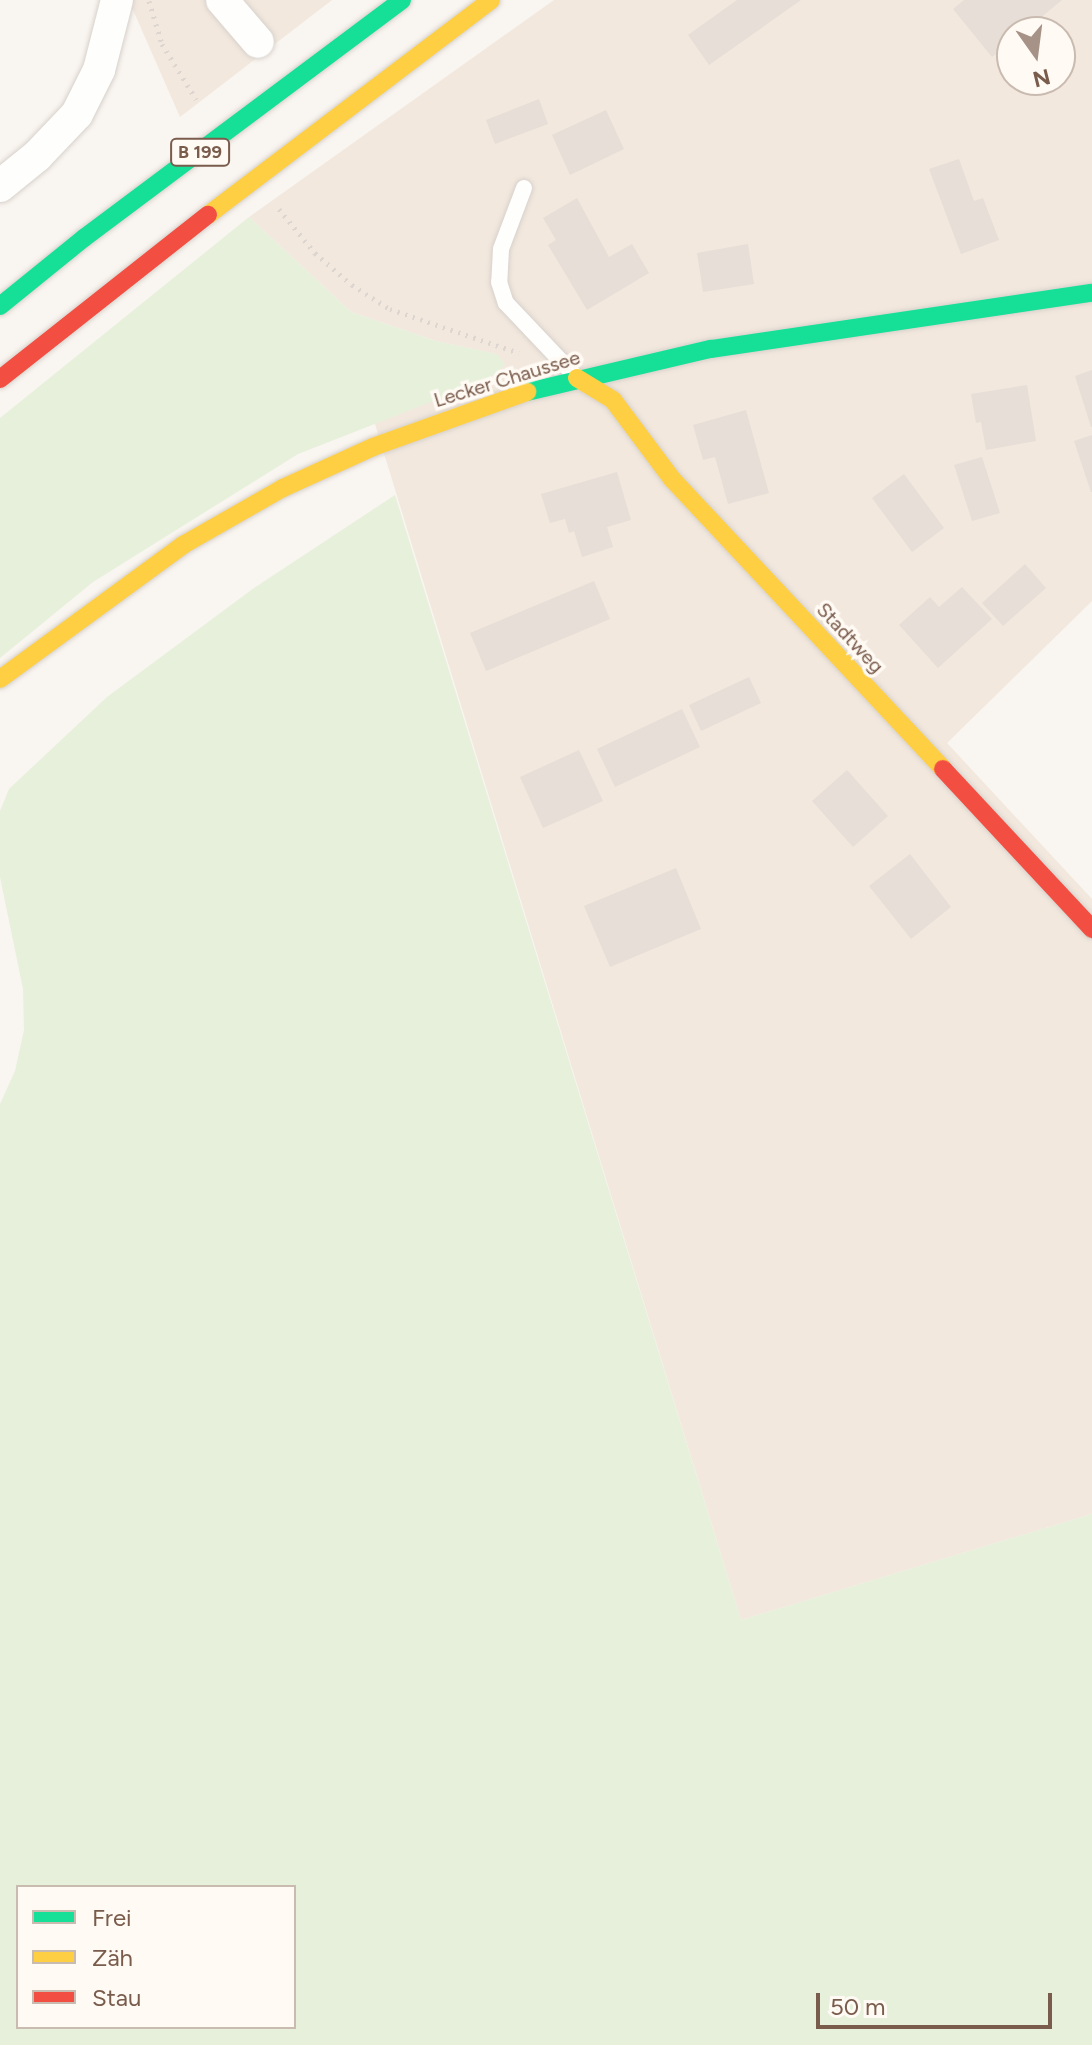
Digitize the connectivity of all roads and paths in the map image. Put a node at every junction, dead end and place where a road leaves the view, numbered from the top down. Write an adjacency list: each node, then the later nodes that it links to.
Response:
1 (117, 0): 8 (street)
2 (149, 0): 7 (path)
3 (222, 0): 6 (street)
4 (402, 0): 12 (main road, B 199)
5 (491, 0): 15 (main road, B 199)
6 (258, 42)
7 (196, 99)
8 (0, 186)
9 (524, 188): 14 (lane)
10 (279, 209): 13 (path)
11 (1092, 293): 14 (main road, Lecker Chaussee)
12 (0, 306)
13 (523, 355)
14 (577, 378): 16 (main road, Lecker Chaussee); 17 (main road, Stadtweg)
15 (0, 379)
16 (0, 679)
17 (1092, 929)

